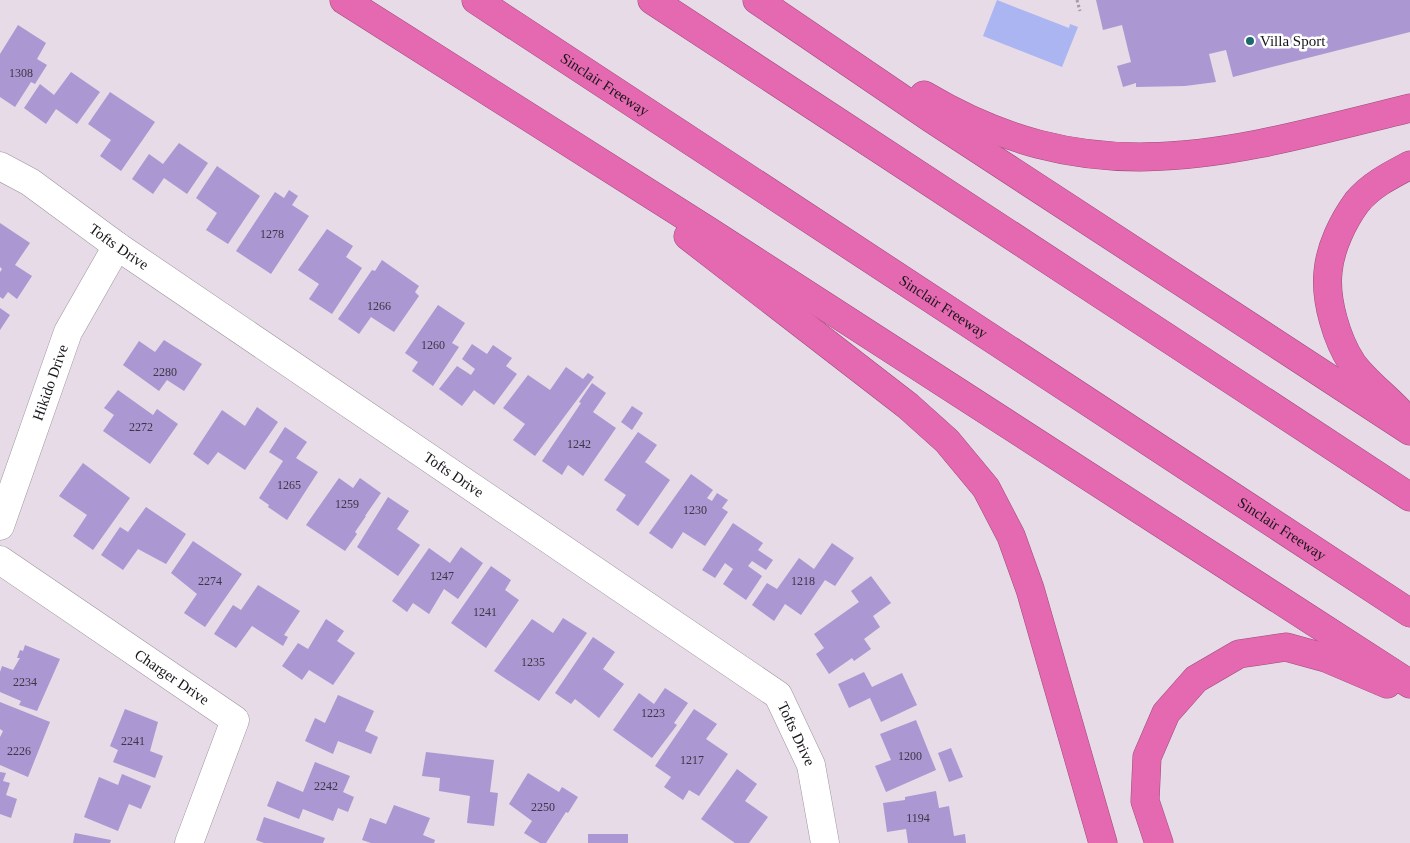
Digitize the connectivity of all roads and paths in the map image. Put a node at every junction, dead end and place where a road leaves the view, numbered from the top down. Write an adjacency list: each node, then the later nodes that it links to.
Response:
1 (344, 0): 8 (highway)
2 (476, 0): 18 (highway, Sinclair Freeway)
3 (652, 0): 15 (highway)
4 (757, 0): 14 (highway)
5 (767, 0): 9 (highway)
6 (1077, 0): 7 (path)
7 (1080, 11)
8 (507, 105): 19 (highway); 23 (highway)
9 (1410, 108)
10 (1410, 165): 13 (highway)
11 (0, 166): 12 (street, Tofts Drive)
12 (117, 246): 16 (street, Hikido Drive); 22 (street, Tofts Drive)
13 (1410, 421)
14 (1410, 431)
15 (1410, 497)
16 (0, 526)
17 (0, 560): 21 (street, Charger Drive)
18 (1410, 613)
19 (1410, 684)
20 (1410, 694): 24 (highway)
21 (188, 843)
22 (825, 843)
23 (1103, 843)
24 (1159, 843)

